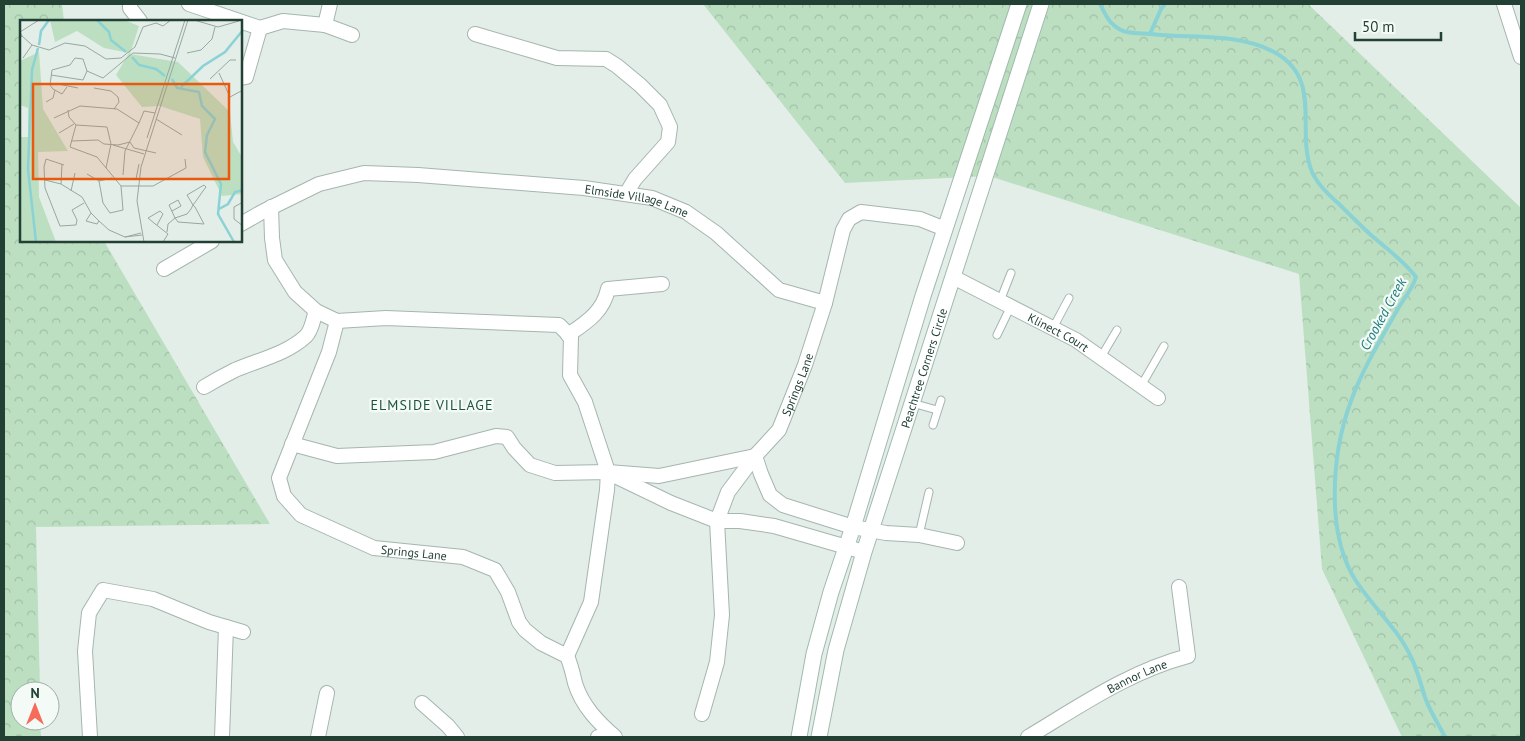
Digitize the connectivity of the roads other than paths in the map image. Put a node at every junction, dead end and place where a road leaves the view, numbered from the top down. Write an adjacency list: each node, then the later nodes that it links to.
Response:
1 (130, 4): 7 (street)
2 (189, 4): 8 (street)
3 (330, 4): 10 (street)
4 (1019, 4): 19 (street, Peachtree Corners Circle)
5 (1040, 4): 23 (street, Peachtree Corners Circle)
6 (1504, 4): 14 (street)
7 (139, 20)
8 (236, 20)
9 (242, 22): 11 (street)
10 (325, 25): 11 (street); 13 (street)
11 (260, 28): 15 (street)
12 (476, 34): 16 (street)
13 (352, 35)
14 (1521, 57)
15 (242, 78)
16 (626, 194): 17 (street, Elmside Village Lane); 26 (street, Elmside Village Lane)
17 (271, 207): 18 (street, Elmside Village Lane); 28 (street)
18 (242, 223)
19 (945, 229): 26 (street); 50 (street, Peachtree Corners Circle)
20 (210, 242): 21 (street)
21 (164, 269)
22 (1012, 273): 27 (lane)
23 (953, 277): 27 (street, Klinect Court); 40 (street, Peachtree Corners Circle)
24 (662, 284): 32 (street)
25 (1069, 298): 30 (lane)
26 (825, 303): 44 (street, Springs Lane)
27 (1005, 304): 30 (street, Klinect Court); 33 (lane)
28 (316, 311): 29 (street); 37 (street)
29 (337, 321): 32 (street); 43 (street, Springs Lane)
30 (1053, 328): 35 (street, Klinect Court)
31 (1117, 330): 35 (lane)
32 (568, 334): 45 (street)
33 (997, 335)
34 (1164, 346): 36 (lane)
35 (1101, 357): 36 (street, Klinect Court)
36 (1141, 386): 38 (street, Klinect Court)
37 (204, 387)
38 (1158, 398)
39 (941, 400): 41 (lane)
40 (912, 403): 41 (lane); 51 (street, Peachtree Corners Circle)
41 (937, 410): 42 (lane)
42 (933, 425)
43 (292, 444): 45 (street); 59 (street, Springs Lane)
44 (755, 456): 45 (street); 47 (street); 48 (street, Springs Lane)
45 (608, 472): 48 (street); 59 (street)
46 (929, 492): 52 (lane)
47 (783, 505): 49 (street); 50 (street)
48 (717, 521): 49 (street); 62 (street, Springs Lane)
49 (774, 526): 54 (street)
50 (853, 527): 51 (street); 54 (street, Peachtree Corners Circle)
51 (871, 529): 52 (street); 55 (street, Peachtree Corners Circle)
52 (919, 535): 53 (street)
53 (957, 543)
54 (846, 547): 55 (street); 69 (street, Peachtree Corners Circle)
55 (864, 552): 70 (street, Peachtree Corners Circle)
56 (1179, 587): 71 (street, Bannor Lane)
57 (226, 627): 58 (street); 64 (street); 65 (street)
58 (243, 632)
59 (567, 656): 63 (street)
60 (327, 693): 66 (street)
61 (422, 703): 67 (street)
62 (702, 714)
63 (614, 736): 68 (street)
64 (90, 737)
65 (222, 737)
66 (318, 737)
67 (457, 737)
68 (598, 737)
69 (799, 737)
70 (819, 737)
71 (1028, 737)

